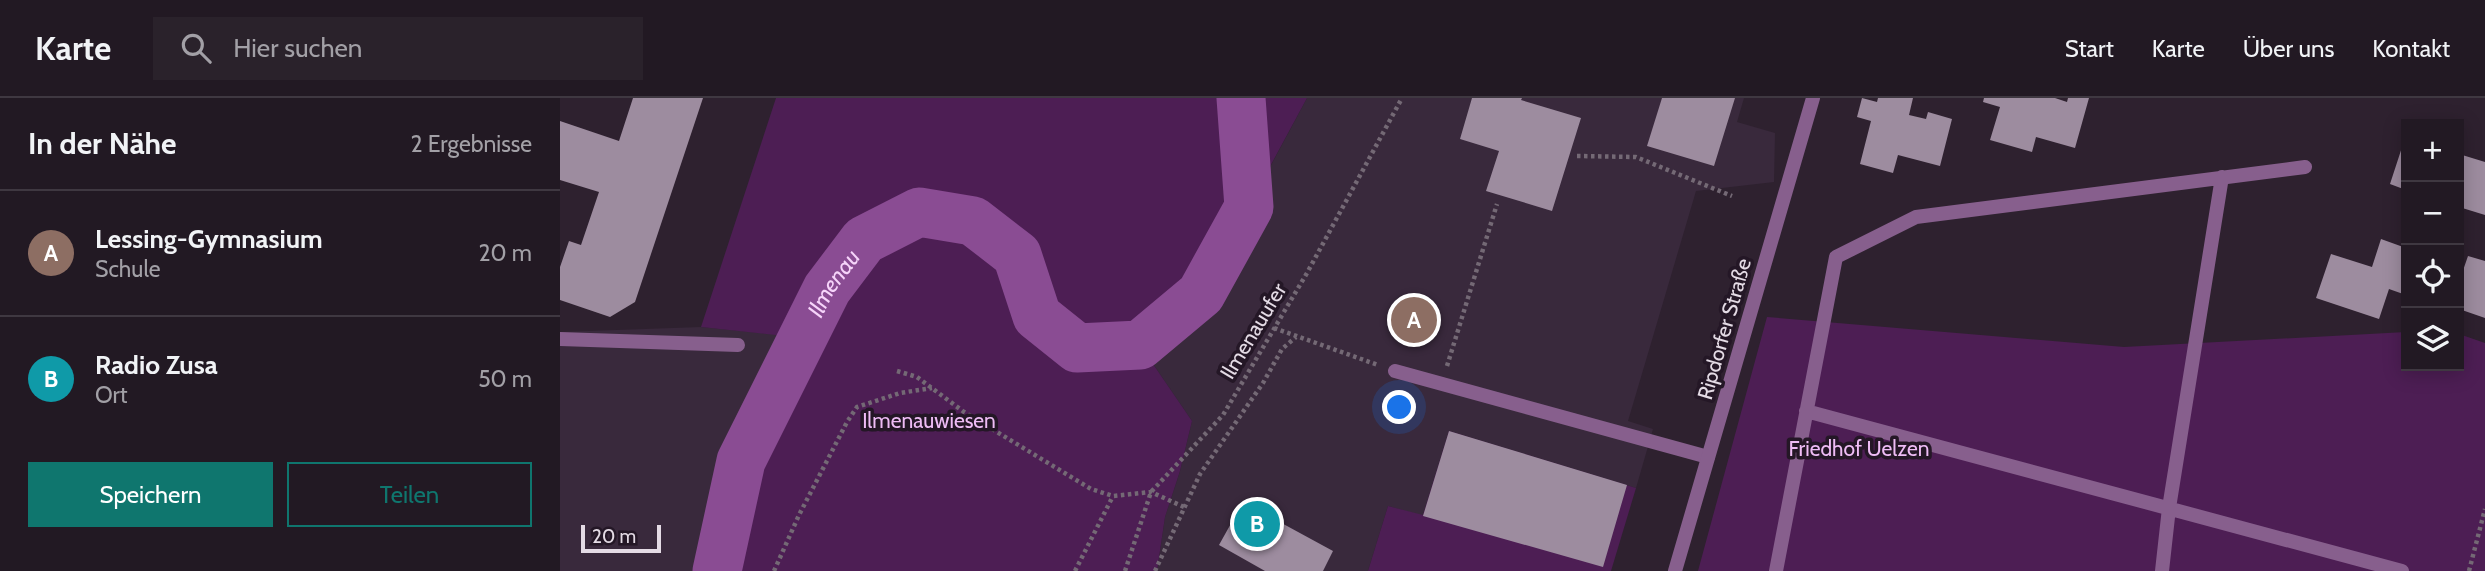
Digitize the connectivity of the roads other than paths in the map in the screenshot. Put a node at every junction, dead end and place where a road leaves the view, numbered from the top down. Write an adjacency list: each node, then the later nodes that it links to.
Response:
1 (1813, 98): 8 (street, Ripdorfer Straße)
2 (2305, 167): 3 (street)
3 (2222, 177): 7 (street); 9 (street)
4 (560, 339): 5 (street)
5 (738, 345)
6 (1395, 371): 8 (street)
7 (1806, 411): 9 (street); 11 (street)
8 (1708, 457): 10 (street, Ripdorfer Straße)
9 (2169, 508): 12 (street); 13 (street)
10 (1675, 571)
11 (1776, 571)
12 (2162, 571)
13 (2402, 571)

